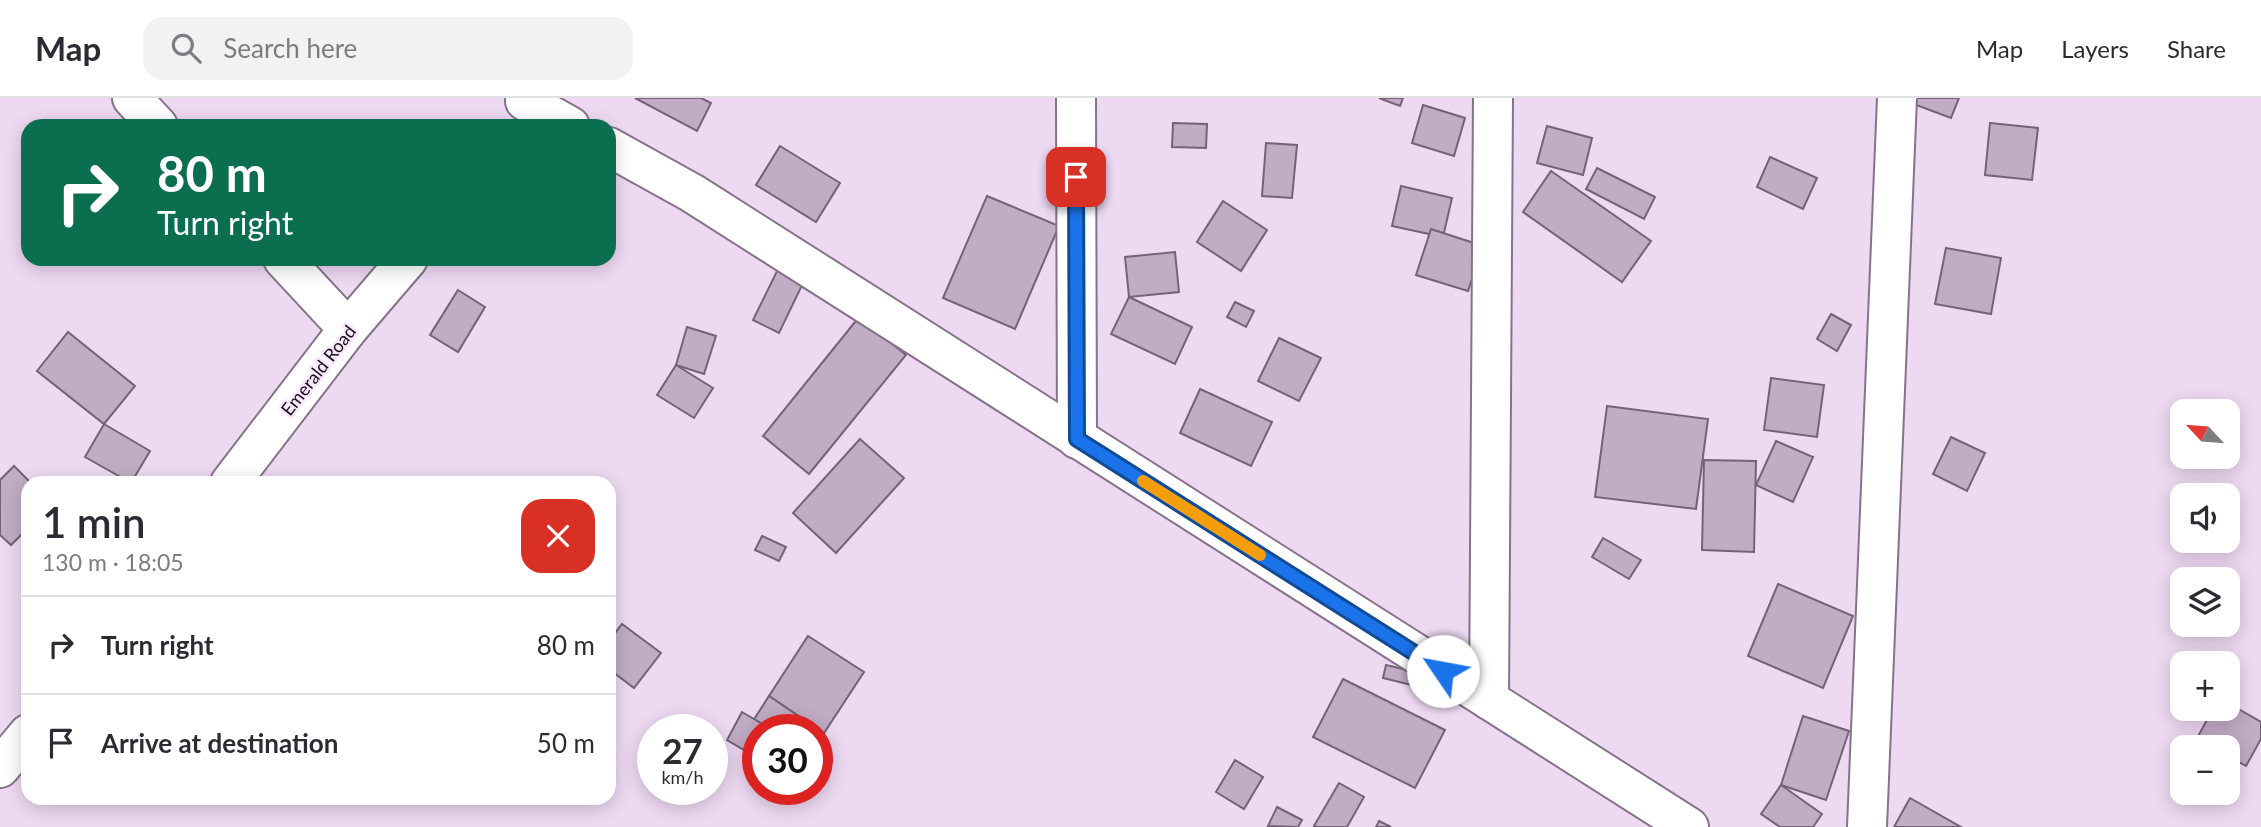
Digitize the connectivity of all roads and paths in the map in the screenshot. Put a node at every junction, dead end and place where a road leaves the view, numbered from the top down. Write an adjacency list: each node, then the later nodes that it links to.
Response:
1 (132, 98): 6 (street)
2 (1076, 98): 12 (street)
3 (1493, 98): 14 (street)
4 (1897, 98): 18 (street)
5 (522, 108): 7 (street)
6 (152, 119)
7 (551, 119)
8 (616, 151): 12 (street)
9 (290, 266): 11 (street)
10 (402, 266): 11 (street, Emerald Road)
11 (348, 329): 13 (street, Emerald Road)
12 (1077, 439): 14 (street)
13 (235, 476)
14 (1489, 700): 17 (street)
15 (21, 742): 16 (street)
16 (0, 768)
17 (1689, 827)
18 (1867, 827)

